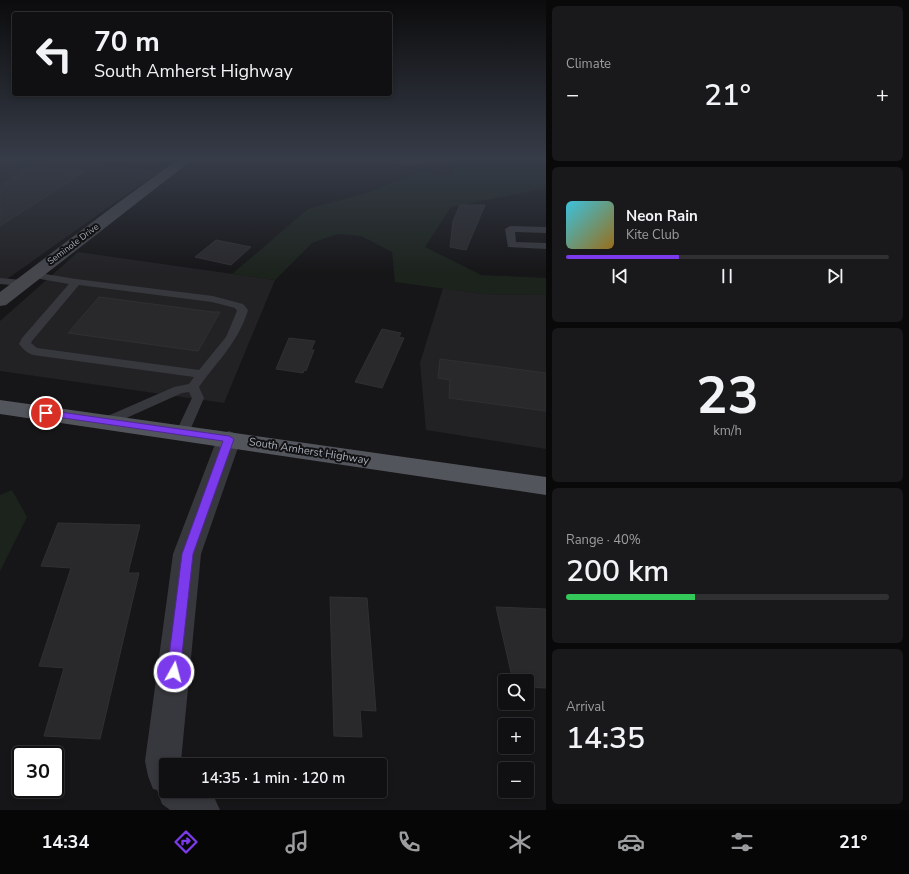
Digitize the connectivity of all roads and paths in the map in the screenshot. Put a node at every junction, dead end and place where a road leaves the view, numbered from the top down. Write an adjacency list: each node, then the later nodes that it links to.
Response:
1 (134, 198): 4 (street, Seminole Drive)
2 (546, 230): 3 (lane)
3 (546, 246)
4 (27, 279): 5 (lane); 6 (lane); 7 (street, Seminole Drive)
5 (0, 281)
6 (76, 282): 8 (lane); 8 (lane)
7 (0, 301)
8 (202, 374): 9 (lane)
9 (193, 387): 11 (lane); 12 (lane)
10 (0, 407): 11 (main road, South Amherst Highway)
11 (108, 421): 12 (main road, South Amherst Highway)
12 (183, 432): 13 (main road, South Amherst Highway)
13 (229, 439): 14 (main road, South Amherst Highway); 15 (street)
14 (546, 486)
15 (163, 758)
16 (185, 798): 17 (street)
17 (201, 810)

